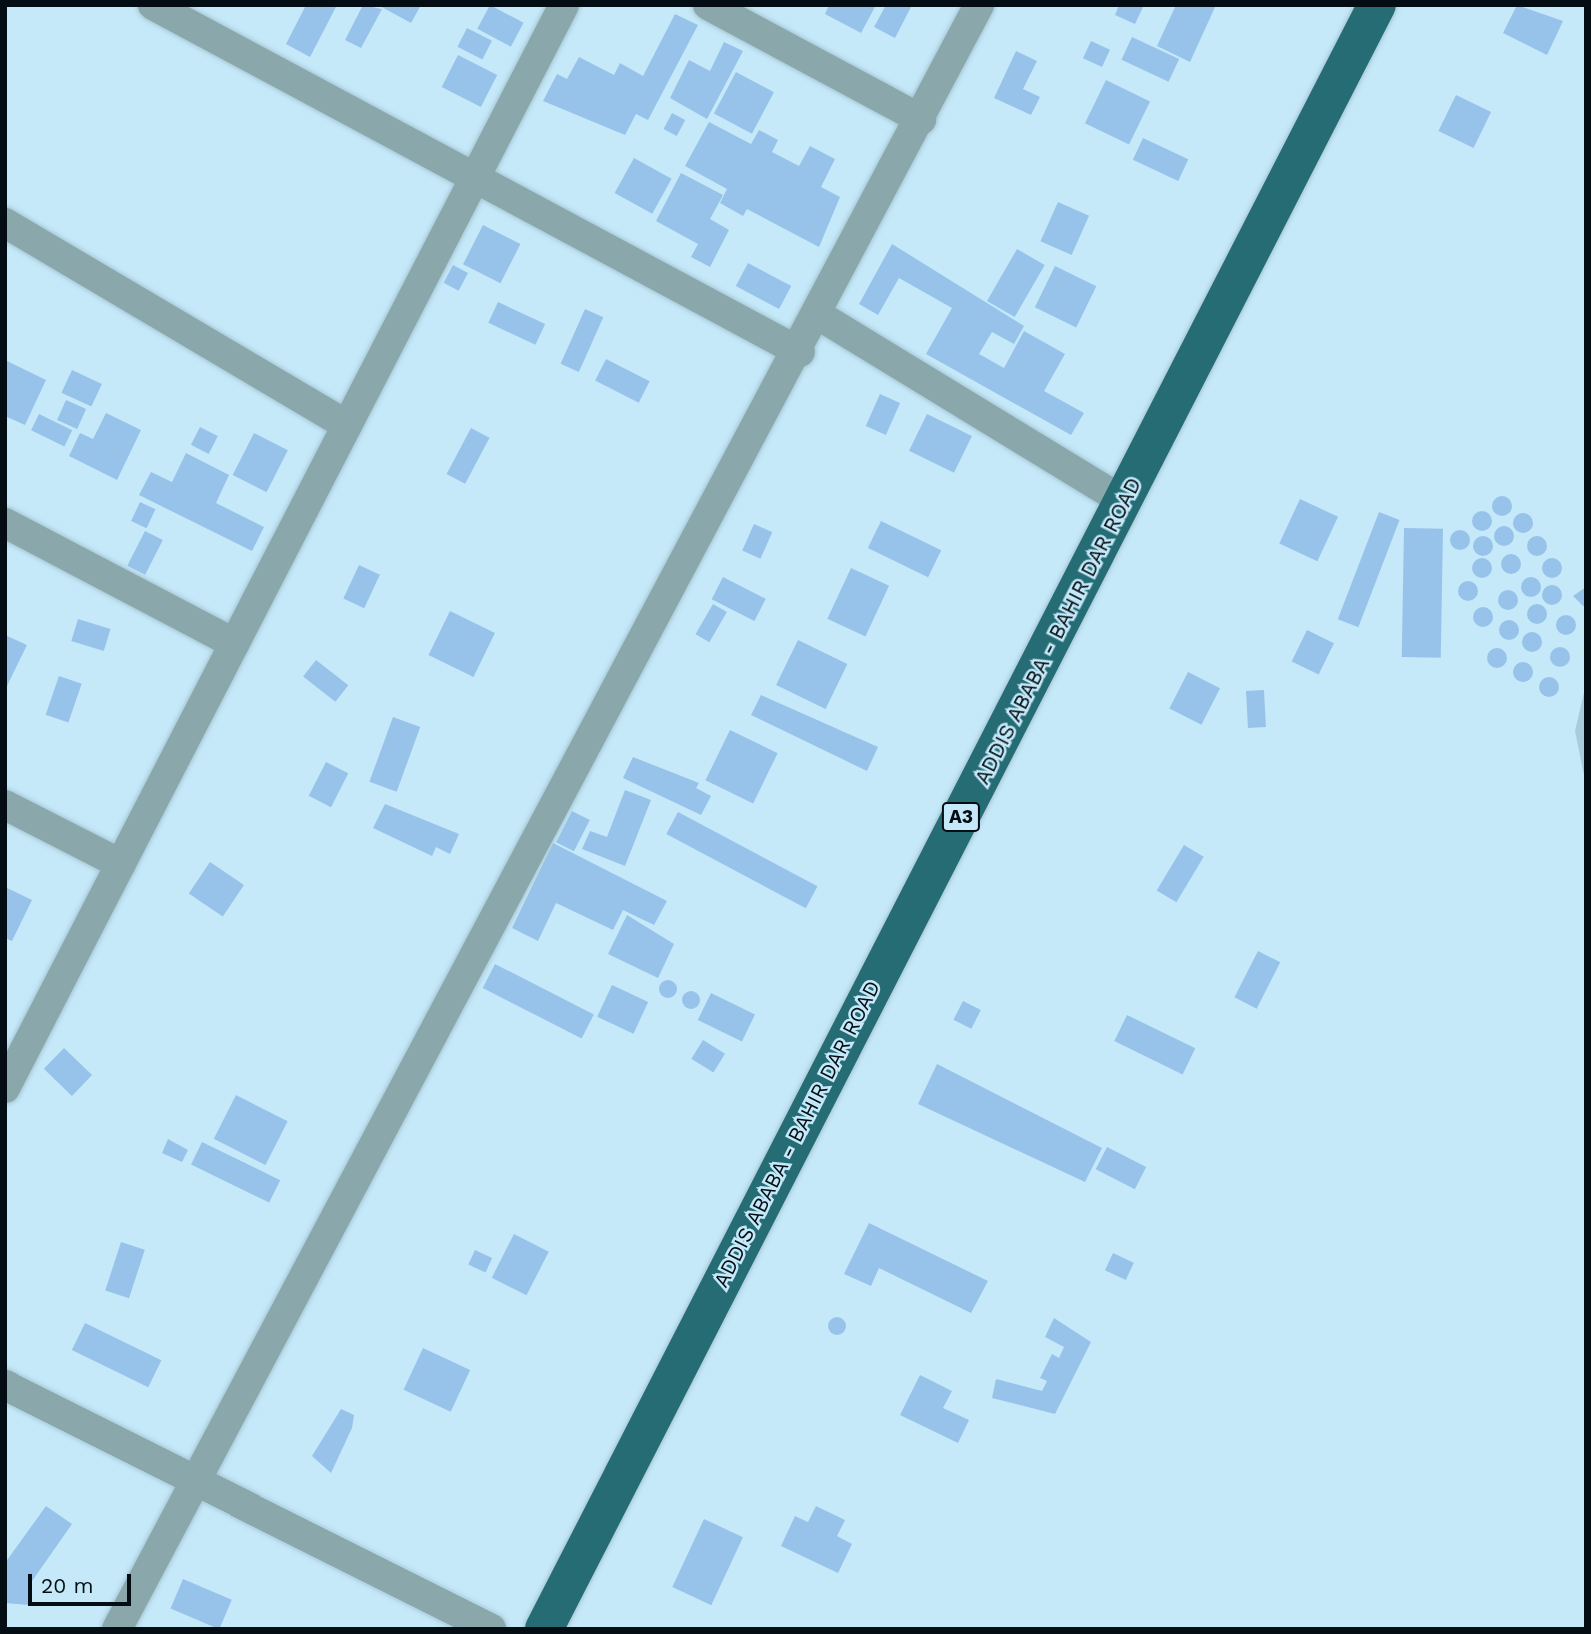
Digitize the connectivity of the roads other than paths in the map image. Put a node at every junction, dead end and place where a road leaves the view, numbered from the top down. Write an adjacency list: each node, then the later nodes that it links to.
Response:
1 (153, 5): 7 (street)
2 (564, 5): 7 (street)
3 (708, 5): 6 (street)
4 (979, 5): 6 (street)
5 (1377, 5): 12 (highway, ADDIS ABABA - BAHIR DAR ROAD / A3)
6 (921, 119): 9 (street)
7 (475, 178): 10 (street); 11 (street)
8 (5, 223): 11 (street)
9 (820, 316): 10 (street); 12 (street)
10 (800, 352): 19 (street)
11 (347, 425): 14 (street)
12 (1125, 502): 22 (highway, ADDIS ABABA - BAHIR DAR ROAD / A3)
13 (5, 523): 14 (street)
14 (234, 643): 16 (street)
15 (5, 805): 16 (street)
16 (121, 864): 17 (street)
17 (6, 1084)
18 (5, 1385): 19 (street)
19 (193, 1479): 20 (street); 21 (street)
20 (117, 1629)
21 (492, 1629)
22 (544, 1629)

